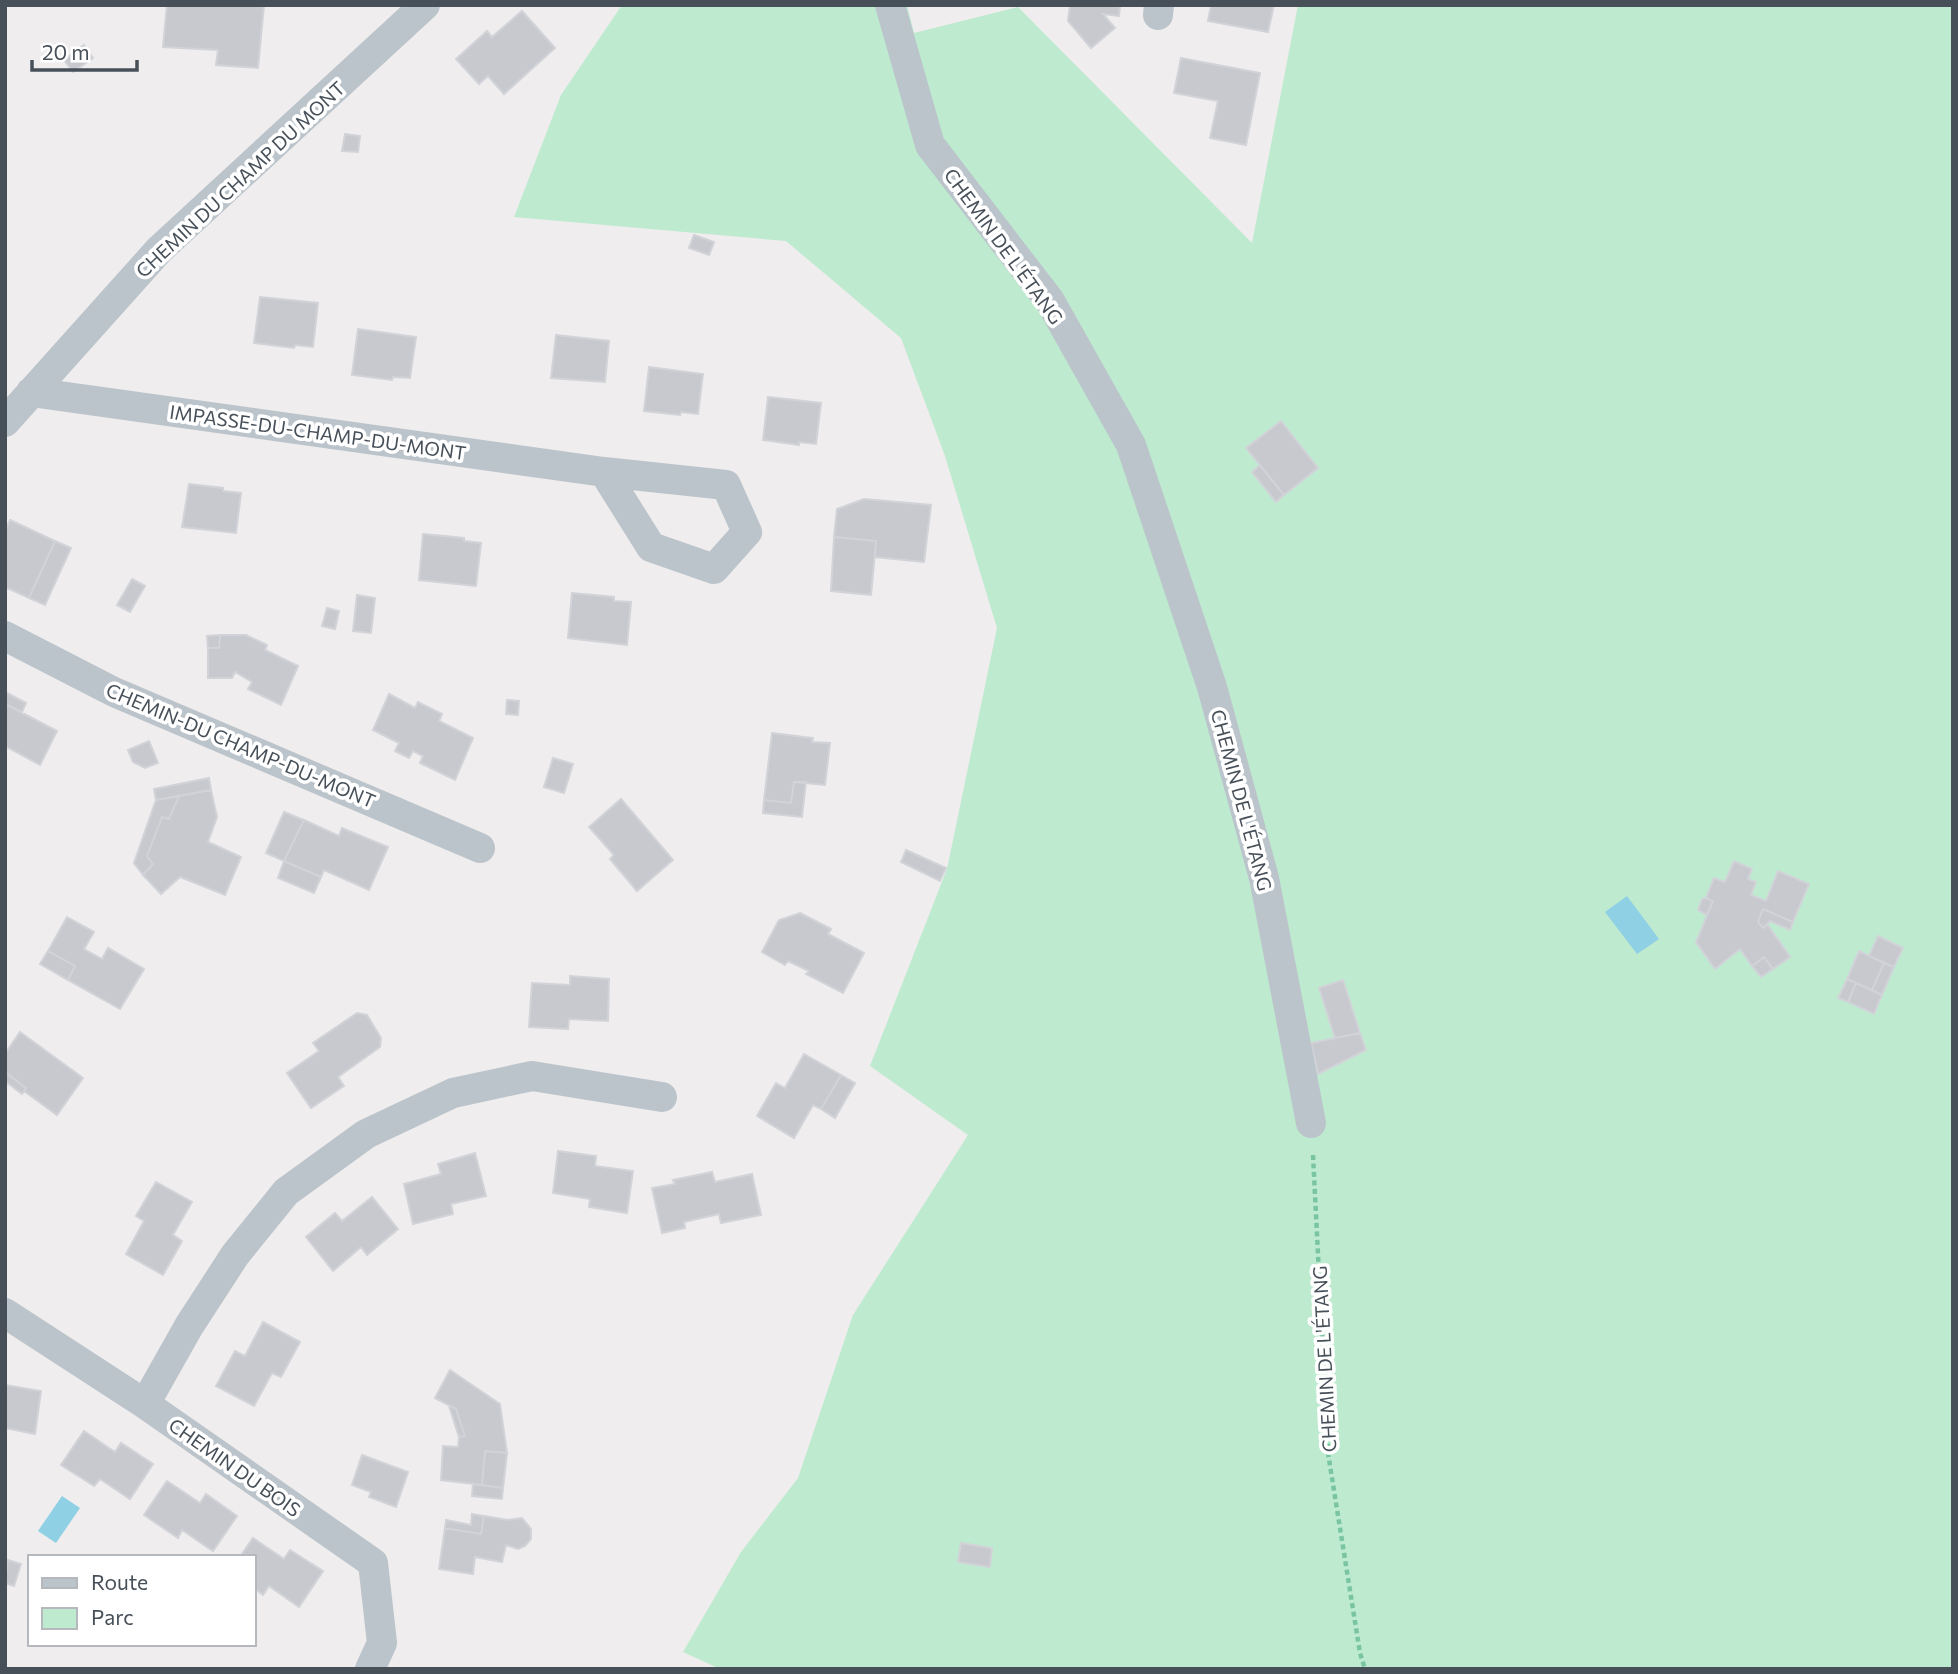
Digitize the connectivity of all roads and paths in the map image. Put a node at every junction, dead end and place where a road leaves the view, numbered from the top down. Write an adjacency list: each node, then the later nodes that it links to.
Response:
1 (425, 5): 3 (street, CHEMIN DU CHAMP DU MONT)
2 (890, 5): 9 (street, CHEMIN DE L'ÉTANG)
3 (31, 393): 4 (street, CHEMIN DU CHAMP DU MONT); 5 (street, IMPASSE-DU-CHAMP-DU-MONT)
4 (5, 422)
5 (604, 472): 5 (street, IMPASSE-DU-CHAMP-DU-MONT)
6 (5, 636): 7 (street, CHEMIN-DU CHAMP-DU-MONT)
7 (480, 848)
8 (662, 1097): 11 (street)
9 (1311, 1123): 13 (path, CHEMIN DE L'ÉTANG)
10 (5, 1313): 11 (street, CHEMIN DU BOIS)
11 (145, 1404): 12 (street, CHEMIN DU BOIS)
12 (370, 1669)
13 (1365, 1669)

